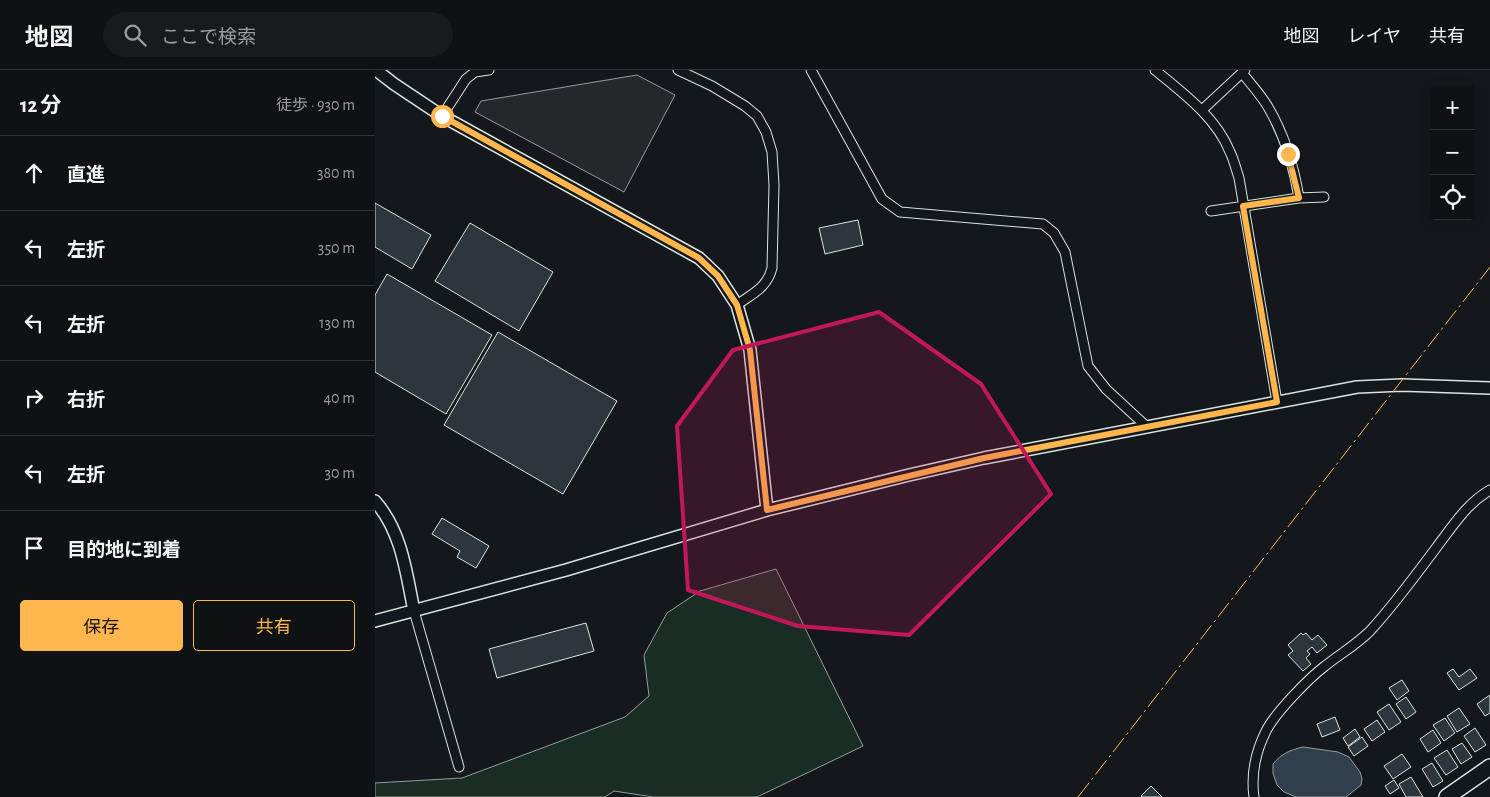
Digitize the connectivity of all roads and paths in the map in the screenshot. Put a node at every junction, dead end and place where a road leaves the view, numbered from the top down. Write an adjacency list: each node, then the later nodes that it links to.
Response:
1 (376, 70): 8 (street)
2 (489, 70): 8 (street)
3 (678, 70): 13 (street)
4 (811, 70): 16 (street)
5 (1155, 70): 7 (street)
6 (1244, 72): 7 (street); 10 (street)
7 (1202, 110): 11 (street)
8 (442, 116): 13 (street)
9 (1324, 197): 10 (street)
10 (1299, 198): 11 (street)
11 (1243, 206): 12 (street); 15 (street)
12 (1211, 211)
13 (737, 305): 19 (street)
14 (1490, 388): 15 (street)
15 (1277, 402): 16 (street)
16 (1147, 427): 19 (street)
17 (1490, 490): 24 (street)
18 (375, 501): 20 (street)
19 (767, 510): 20 (street)
20 (414, 611): 21 (street); 22 (street)
21 (375, 621)
22 (459, 767)
23 (1490, 767): 25 (highway)
24 (1254, 797)
25 (1447, 797)

